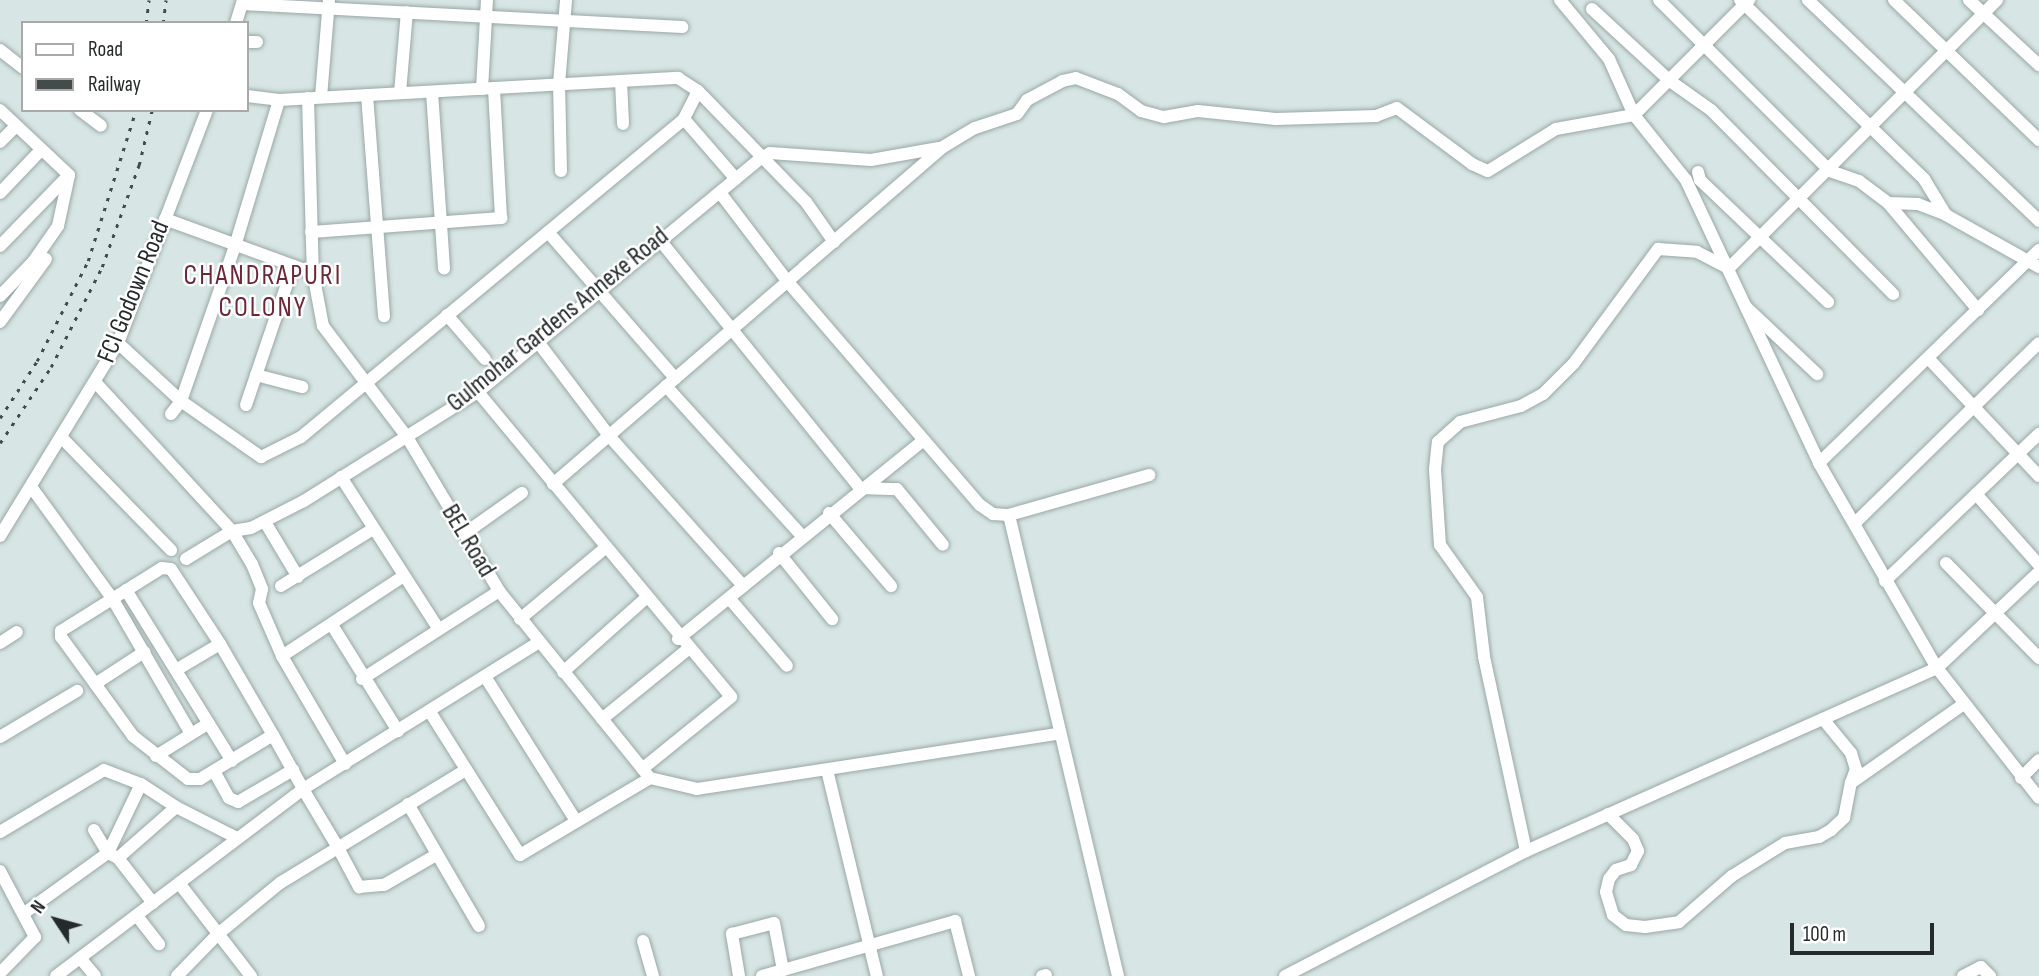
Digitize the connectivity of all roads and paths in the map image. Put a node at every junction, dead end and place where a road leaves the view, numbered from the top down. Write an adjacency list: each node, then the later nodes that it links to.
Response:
1 (487, 0): 15 (street)
2 (566, 0): 16 (street)
3 (1560, 0): 39 (street)
4 (1659, 0): 19 (street)
5 (1808, 0): 30 (street)
6 (1894, 0): 20 (street)
7 (1969, 0): 14 (street)
8 (1997, 0): 14 (street)
9 (243, 2): 11 (street); 17 (street)
10 (1745, 2): 19 (street); 44 (street)
11 (329, 4): 13 (street); 34 (street, BEL Road)
12 (1592, 9): 25 (street)
13 (407, 12): 15 (street); 31 (street)
14 (1984, 15): 20 (street); 22 (street)
15 (486, 16): 16 (street); 27 (street)
16 (565, 20): 18 (street); 26 (street)
17 (237, 21)
18 (682, 27)
19 (1706, 46): 25 (street); 51 (street)
20 (1944, 50): 30 (street); 45 (street)
21 (1, 52): 23 (street)
22 (2039, 65)
23 (21, 67)
24 (621, 81): 26 (street); 28 (street); 41 (street)
25 (1670, 81): 39 (street); 57 (street)
26 (559, 85): 27 (street); 50 (street)
27 (488, 89): 29 (street); 62 (street)
28 (698, 91): 40 (street); 49 (street)
29 (432, 92): 31 (street); 62 (street)
30 (1905, 92): 44 (street); 61 (street)
31 (400, 93): 32 (street)
32 (367, 95): 34 (street); 63 (street)
33 (248, 96): 35 (street)
34 (315, 98): 35 (street); 64 (street, BEL Road)
35 (279, 100): 70 (street)
36 (0, 110): 43 (street)
37 (82, 112): 42 (street)
38 (206, 112): 60 (street, FCI Godown Road)
39 (1634, 115): 47 (street); 75 (street)
40 (684, 119): 54 (street); 65 (street)
41 (623, 124)
42 (101, 126)
43 (15, 127): 46 (street); 48 (street)
44 (1870, 127): 51 (street); 59 (street)
45 (2039, 140)
46 (0, 142)
47 (943, 147): 49 (street); 68 (street)
48 (40, 150): 53 (street); 55 (street)
49 (761, 158): 54 (street, Gulmohar Gardens Annexe Road); 68 (street)
50 (561, 171)
51 (1830, 171): 57 (street); 58 (street)
52 (1698, 172): 66 (street)
53 (69, 175): 69 (street); 81 (street)
54 (736, 179): 56 (street, Gulmohar Gardens Annexe Road)
55 (0, 192)
56 (721, 194): 67 (street, Gulmohar Gardens Annexe Road); 78 (street)
57 (1800, 198): 66 (street); 80 (street)
58 (1888, 203): 59 (street); 84 (street)
59 (1946, 215): 73 (street)
60 (164, 219): 70 (street); 90 (street, FCI Godown Road)
61 (2039, 221)
62 (441, 224): 63 (street); 76 (street)
63 (375, 228): 64 (street); 85 (street)
64 (311, 232): 77 (street, BEL Road)
65 (548, 232): 79 (street); 86 (street)
66 (1760, 237): 75 (street); 82 (street)
67 (659, 239): 79 (street, Gulmohar Gardens Annexe Road); 88 (street)
68 (834, 242): 78 (street)
69 (0, 246)
70 (235, 246): 74 (street); 101 (street)
71 (2039, 250): 73 (street)
72 (46, 259): 87 (street)
73 (2034, 265): 84 (street)
74 (293, 266): 77 (street); 95 (street)
75 (1729, 268): 83 (street); 204 (street)
76 (444, 269)
77 (313, 273): 96 (street, BEL Road)
78 (788, 282): 88 (street); 109 (street)
79 (598, 291): 89 (street, Gulmohar Gardens Annexe Road); 97 (street)
80 (1893, 294)
81 (0, 296)
82 (1828, 302)
83 (1746, 307): 94 (street); 111 (street)
84 (1979, 310): 92 (street)
85 (384, 316)
86 (447, 316): 93 (street); 96 (street)
87 (0, 322)
88 (730, 330): 97 (street); 118 (street)
89 (538, 342): 100 (street, Gulmohar Gardens Annexe Road); 107 (street)
90 (118, 343): 98 (street, FCI Godown Road); 101 (street)
91 (2039, 343): 103 (street)
92 (1928, 358): 103 (street); 111 (street)
93 (485, 359)
94 (1817, 373)
95 (256, 375): 99 (street); 102 (street)
96 (367, 382): 101 (street); 106 (street, BEL Road)
97 (671, 382): 107 (street); 129 (street)
98 (96, 383): 108 (street, FCI Godown Road); 127 (street)
99 (302, 387)
100 (478, 392): 106 (street, Gulmohar Gardens Annexe Road); 116 (street)
101 (181, 401): 104 (street)
102 (246, 405)
103 (1973, 408): 110 (street); 125 (street)
104 (171, 414)
105 (2039, 434): 110 (street)
106 (407, 437): 115 (street, Gulmohar Gardens Annexe Road); 128 (street, BEL Road)
107 (611, 438): 116 (street); 143 (street)
108 (62, 439): 117 (street, FCI Godown Road); 133 (street)
109 (924, 440): 112 (street); 123 (street)
110 (2018, 454): 114 (street); 121 (street)
111 (1819, 463): 125 (street)
112 (882, 471): 118 (street); 119 (street)
113 (1149, 475): 123 (street)
114 (2039, 476)
115 (341, 477): 124 (street, Gulmohar Gardens Annexe Road); 126 (street)
116 (553, 484): 132 (street)
117 (32, 488): 130 (street, FCI Godown Road); 147 (street)
118 (860, 488): 119 (street); 122 (street)
119 (897, 489): 131 (street)
120 (522, 493): 128 (street)
121 (1976, 494): 137 (street); 141 (street)
122 (829, 513): 129 (street); 144 (street)
123 (1009, 515): 179 (street)
124 (265, 522): 127 (street, Gulmohar Gardens Annexe Road); 140 (street)
125 (1855, 523): 141 (street)
126 (373, 529): 139 (street); 140 (street)
127 (232, 531): 135 (street, Gulmohar Gardens Annexe Road); 162 (street)
128 (464, 534): 146 (street, BEL Road)
129 (801, 535): 134 (street)
130 (0, 536)
131 (943, 545)
132 (604, 549): 149 (street); 151 (street)
133 (171, 550)
134 (779, 553): 143 (street); 152 (street)
135 (186, 559)
136 (1947, 563): 150 (street)
137 (2039, 565)
138 (2039, 572): 150 (street)
139 (404, 576): 153 (street); 154 (street)
140 (298, 577): 142 (street)
141 (1885, 580): 165 (street)
142 (281, 586)
143 (743, 586): 148 (street)
144 (891, 586)
145 (126, 590): 147 (street); 159 (street); 166 (street)
146 (499, 591): 151 (street, BEL Road); 154 (street)
147 (111, 598): 161 (street); 170 (street)
148 (729, 598): 156 (street); 164 (street)
149 (645, 599): 156 (street); 167 (street)
150 (1996, 613): 163 (street); 165 (street)
151 (520, 618): 158 (street, BEL Road)
152 (832, 619)
153 (332, 625): 162 (street); 169 (street)
154 (438, 628): 169 (street)
155 (17, 632): 157 (street)
156 (678, 639): 160 (street)
157 (0, 643)
158 (538, 643): 167 (street, BEL Road); 168 (street)
159 (220, 644): 166 (street); 180 (street)
160 (688, 649): 174 (street); 190 (street)
161 (144, 652): 170 (street); 178 (street)
162 (282, 656): 185 (street)
163 (2039, 658)
164 (787, 666)
165 (1937, 668): 172 (street); 175 (street)
166 (176, 670): 176 (street)
167 (563, 672): 174 (street, BEL Road)
168 (486, 677): 173 (street); 199 (street)
169 (362, 678): 177 (street)
170 (95, 684): 182 (street)
171 (77, 691): 181 (street)
172 (1964, 704): 191 (street); 192 (street)
173 (430, 712): 177 (street); 187 (street)
174 (603, 719): 190 (street, BEL Road)
175 (1824, 719): 192 (street); 198 (street)
176 (209, 723): 178 (street); 184 (street)
177 (398, 731): 185 (street)
178 (191, 734): 182 (street)
179 (1058, 734): 189 (street); 231 (street)
180 (273, 735): 184 (street); 186 (street)
181 (0, 737)
182 (156, 755): 188 (street)
183 (2039, 760): 191 (street)
184 (232, 761): 188 (street)
185 (345, 764): 194 (street)
186 (293, 770): 188 (street); 194 (street)
187 (466, 770): 196 (street); 199 (street)
188 (214, 771)
189 (823, 771): 190 (street); 217 (street)
190 (646, 774): 199 (street)
191 (2021, 778): 195 (street)
192 (1851, 783): 198 (street)
193 (141, 784): 197 (street); 201 (street); 205 (street)
194 (303, 789): 202 (street); 203 (street)
195 (2039, 798)
196 (408, 804): 203 (street); 206 (street)
197 (176, 807): 202 (street); 205 (street)
198 (1608, 814): 204 (street)
199 (576, 821)
200 (94, 830): 205 (street)
201 (0, 832)
202 (237, 838): 208 (street)
203 (337, 846): 206 (street); 214 (street)
204 (1526, 851): 232 (street)
205 (113, 855): 210 (street); 211 (street)
206 (436, 855): 213 (street)
207 (0, 871): 209 (street)
208 (179, 883): 210 (street); 214 (street)
209 (4, 886): 211 (street)
210 (153, 903): 212 (street)
211 (23, 914): 220 (street)
212 (137, 916): 216 (street); 218 (street)
213 (479, 926)
214 (218, 934): 223 (street); 224 (street)
215 (643, 941): 225 (street)
216 (159, 944)
217 (866, 945): 219 (street); 228 (street); 229 (street); 230 (street)
218 (80, 958): 221 (street); 222 (street)
219 (783, 970): 226 (street); 227 (street)
220 (0, 972)
221 (56, 976)
222 (95, 976)
223 (177, 976)
224 (251, 976)
225 (653, 976)
226 (739, 976)
227 (762, 976)
228 (869, 976)
229 (877, 976)
230 (969, 976)
231 (1118, 976)
232 (1285, 976)
233 (1963, 976): 234 (street)
234 (1990, 976)

